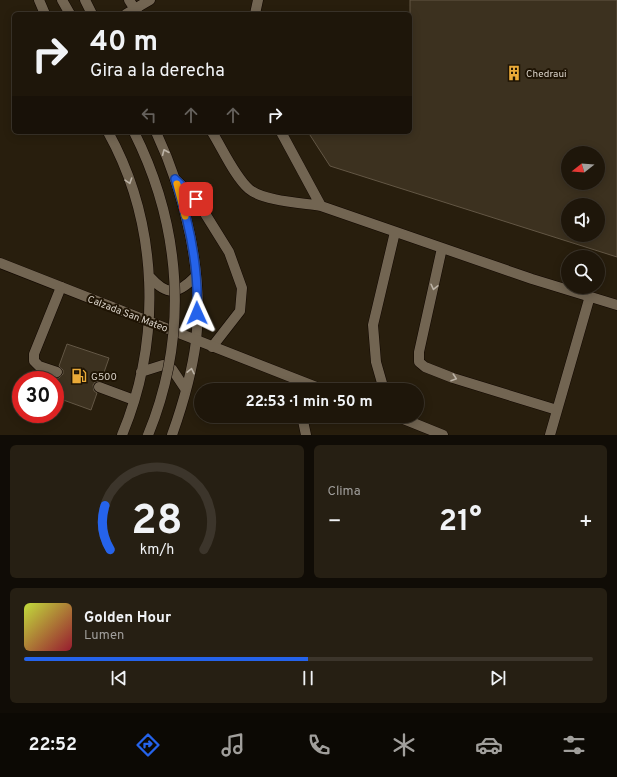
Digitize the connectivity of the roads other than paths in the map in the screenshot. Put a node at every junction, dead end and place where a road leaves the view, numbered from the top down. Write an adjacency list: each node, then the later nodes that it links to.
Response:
1 (39, 0): 7 (street)
2 (62, 0): 8 (street)
3 (85, 0): 9 (street)
4 (129, 0): 10 (street)
5 (150, 0): 10 (street)
6 (258, 0): 11 (street)
7 (44, 12)
8 (69, 12)
9 (91, 12)
10 (133, 12)
11 (255, 12)
12 (109, 134): 22 (street, one-way to 22)
13 (135, 134): 41 (street, bridge)
14 (157, 134): 17 (street, one-way to 14)
15 (213, 134): 18 (street)
16 (282, 134): 18 (street)
17 (175, 179): 23 (street); 29 (street)
18 (321, 206): 19 (street)
19 (395, 232): 20 (street); 33 (street)
20 (442, 248): 25 (street); 37 (street, one-way to 37)
21 (0, 263): 24 (street, Calzada San Mateo)
22 (150, 277): 23 (street); 27 (street)
23 (195, 277): 28 (street)
24 (61, 287): 27 (street, Calzada San Mateo); 30 (street)
25 (590, 296): 26 (street); 37 (street)
26 (617, 305)
27 (149, 321): 28 (street, Calzada San Mateo); 31 (street)
28 (196, 340): 29 (street, Calzada San Mateo); 35 (street, one-way to 28)
29 (212, 347): 32 (street, Calzada San Mateo)
30 (54, 371)
31 (141, 372): 35 (street); 36 (street)
32 (292, 383)
33 (382, 383)
34 (99, 387): 36 (street)
35 (186, 390): 42 (street)
36 (134, 400): 40 (street)
37 (557, 410): 45 (street)
38 (303, 423): 43 (street)
39 (413, 423): 44 (street)
40 (122, 435)
41 (148, 435)
42 (172, 435)
43 (306, 435)
44 (443, 435)
45 (550, 435)

